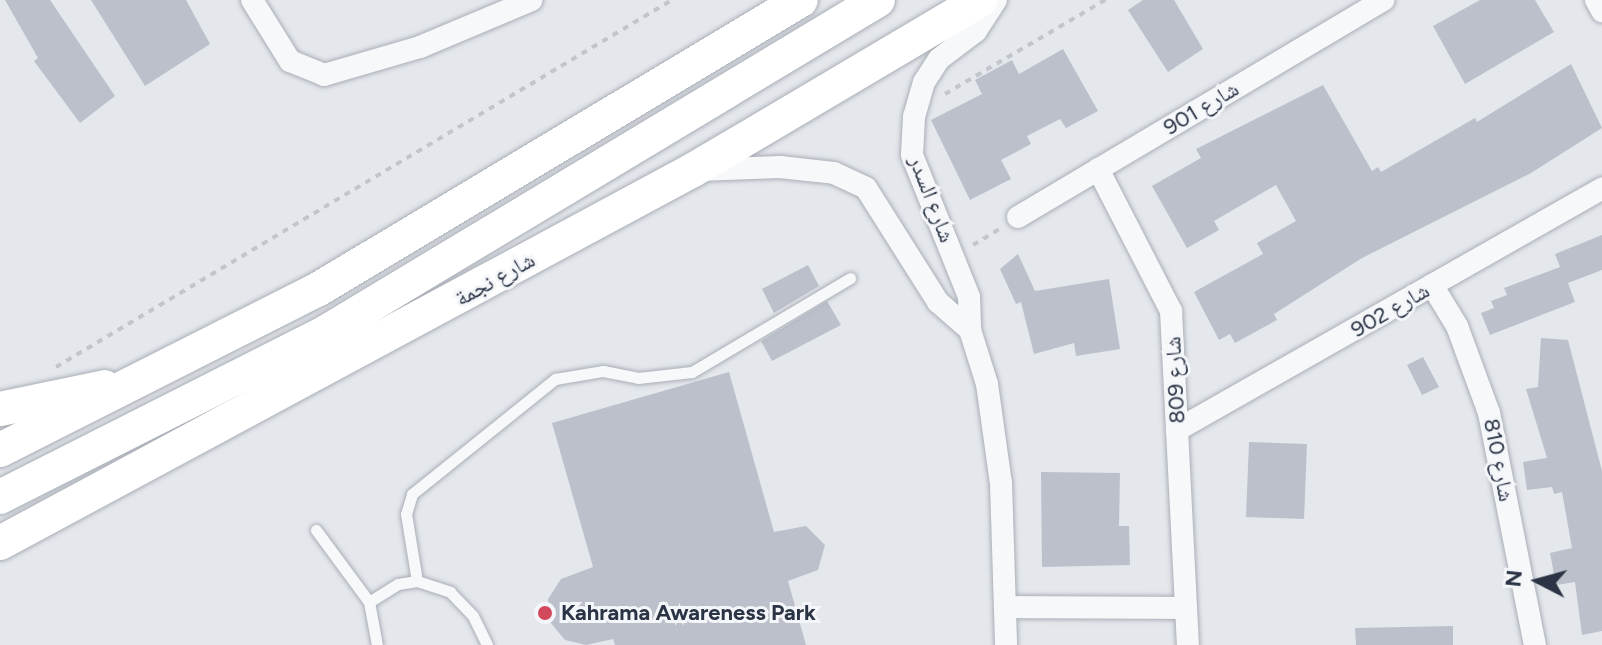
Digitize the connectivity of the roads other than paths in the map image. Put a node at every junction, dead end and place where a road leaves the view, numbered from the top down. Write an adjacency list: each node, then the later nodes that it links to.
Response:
1 (252, 0): 2 (street)
2 (532, 0)
3 (801, 0): 17 (main road)
4 (878, 0): 21 (main road)
5 (981, 0): 11 (main road, شارع نجمة)
6 (996, 0): 16 (street, شارع السدر)
7 (1383, 0): 10 (street, شارع 901)
8 (1596, 0): 9 (street)
9 (1602, 11)
10 (1098, 169): 13 (street, شارع 901); 19 (street, شارع 809)
11 (693, 170): 16 (street, شارع السدر); 22 (main road, شارع نجمة)
12 (1602, 189): 15 (street, شارع 902)
13 (1018, 217)
14 (850, 278): 26 (lane)
15 (1432, 285): 19 (street, شارع 902); 34 (street, شارع 810)
16 (970, 330): 28 (street, شارع السدر)
17 (137, 384): 18 (main road); 20 (main road)
18 (0, 409)
19 (1177, 430): 29 (street, شارع 809)
20 (0, 450)
21 (0, 497)
22 (60, 512): 24 (main road, شارع نجمة); 25 (main road)
23 (316, 530): 27 (lane)
24 (0, 543)
25 (0, 567)
26 (417, 581): 27 (lane); 31 (lane)
27 (369, 602): 30 (lane)
28 (1005, 607): 29 (street); 32 (street, شارع السدر)
29 (1186, 608): 33 (street, شارع 809)
30 (377, 645)
31 (487, 645)
32 (1006, 645)
33 (1188, 645)
34 (1535, 645)

